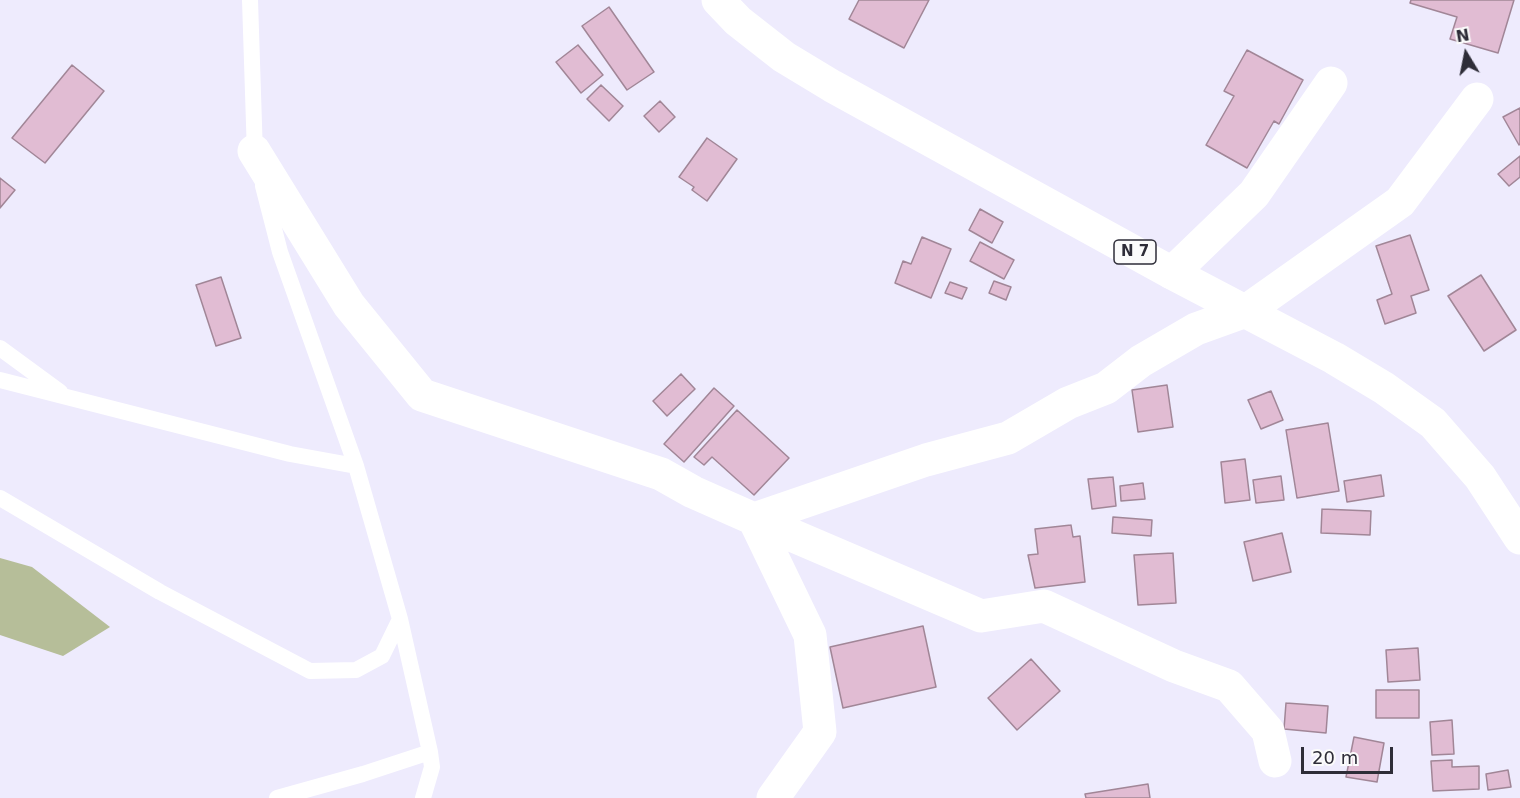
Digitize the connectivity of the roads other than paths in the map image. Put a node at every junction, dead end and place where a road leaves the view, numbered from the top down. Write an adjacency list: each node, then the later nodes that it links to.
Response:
1 (250, 0): 5 (lane)
2 (718, 0): 6 (street, N 7)
3 (1331, 83): 6 (street)
4 (1477, 99): 7 (street)
5 (254, 151): 11 (lane); 13 (street)
6 (1172, 273): 7 (street, N 7)
7 (1246, 311): 13 (street); 14 (street, N 7)
8 (0, 348): 10 (lane)
9 (0, 380): 10 (lane)
10 (69, 398): 11 (lane)
11 (356, 466): 15 (lane)
12 (0, 498): 15 (lane)
13 (754, 519): 17 (street); 20 (street)
14 (1520, 538)
15 (400, 619): 16 (lane)
16 (430, 752): 18 (lane); 19 (lane)
17 (1275, 761)
18 (277, 798)
19 (423, 798)
20 (773, 798)

